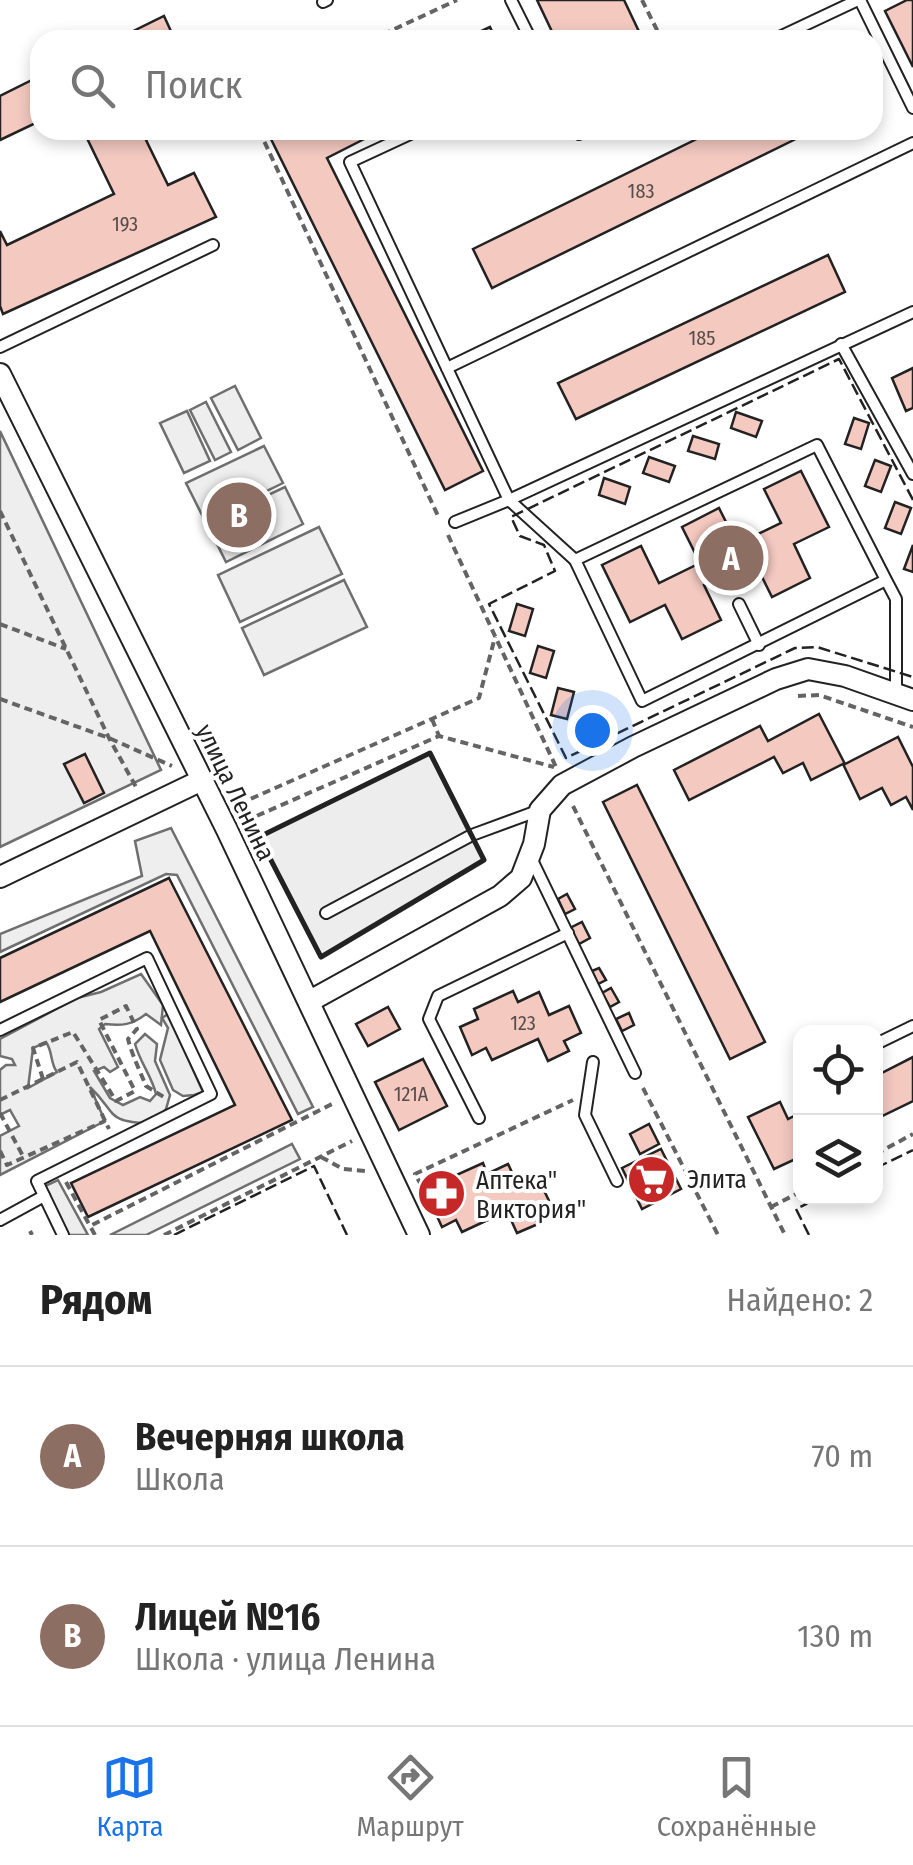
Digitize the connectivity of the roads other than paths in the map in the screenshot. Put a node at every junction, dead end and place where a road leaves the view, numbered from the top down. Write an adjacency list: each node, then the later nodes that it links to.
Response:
1 (511, 0): 3 (lane)
2 (859, 0): 4 (lane); 5 (lane)
3 (526, 30)
4 (794, 30)
5 (874, 30)
6 (883, 48): 7 (lane)
7 (913, 108)
8 (397, 140): 14 (lane)
9 (913, 143): 14 (lane)
10 (213, 245): 13 (lane)
11 (913, 312): 12 (lane)
12 (841, 344): 16 (lane); 17 (lane)
13 (0, 347)
14 (447, 368): 17 (lane)
15 (0, 374): 24 (street, улица Ленина)
16 (911, 467)
17 (509, 500): 18 (lane); 19 (lane)
18 (455, 522)
19 (575, 560): 20 (lane); 22 (lane)
20 (886, 580): 22 (lane); 23 (lane)
21 (739, 604): 22 (lane)
22 (759, 644)
23 (905, 697): 25 (street)
24 (202, 780): 27 (street); 30 (street, улица Ленина)
25 (540, 810): 26 (street); 28 (lane)
26 (530, 856): 29 (lane); 30 (street)
27 (0, 877)
28 (326, 913)
29 (568, 932): 35 (lane); 36 (lane)
30 (310, 1001): 41 (street, улица Ленина)
31 (913, 1026): 33 (lane)
32 (0, 1030): 38 (lane)
33 (883, 1041)
34 (593, 1062): 37 (lane)
35 (636, 1073)
36 (478, 1118)
37 (617, 1181)
38 (44, 1196): 39 (lane); 40 (lane)
39 (2, 1215)
40 (63, 1235)
41 (419, 1235)

